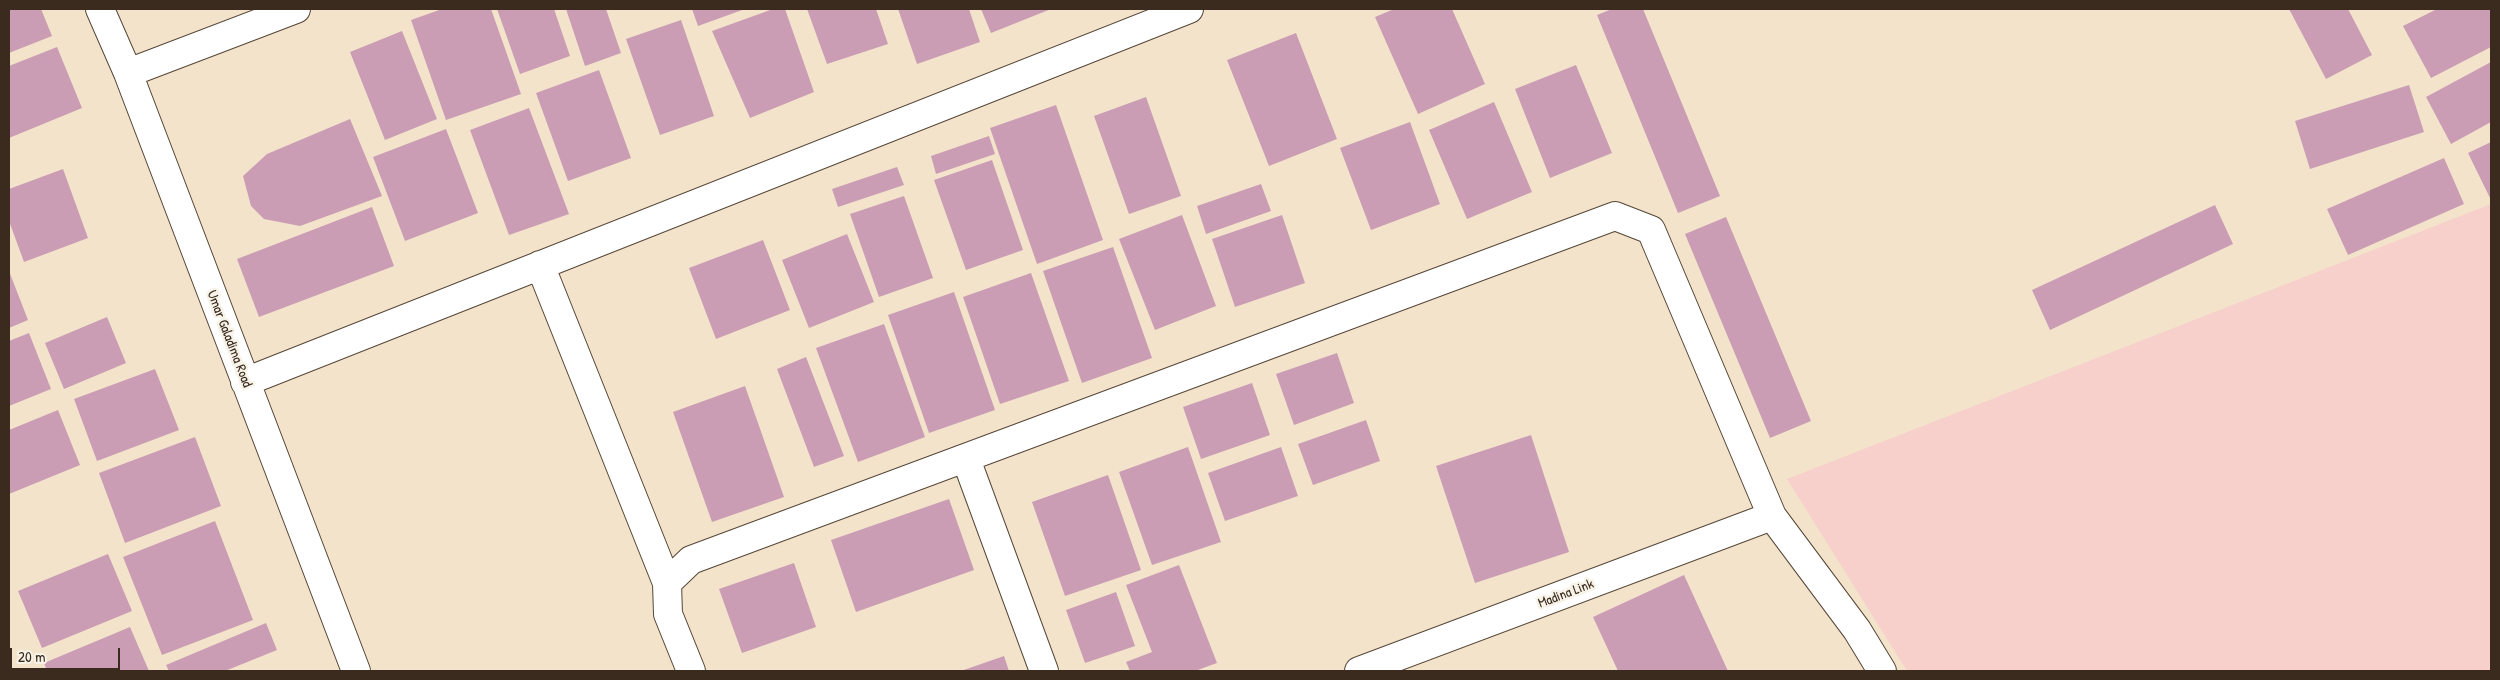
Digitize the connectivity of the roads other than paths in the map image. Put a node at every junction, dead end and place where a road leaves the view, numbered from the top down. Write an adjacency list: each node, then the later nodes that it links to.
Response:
1 (100, 9): 4 (street, Umar Galadima Road)
2 (296, 9): 4 (street)
3 (1189, 9): 5 (street)
4 (128, 73): 6 (street, Umar Galadima Road)
5 (540, 265): 6 (street); 9 (street)
6 (245, 382): 10 (street, Umar Galadima Road)
7 (966, 459): 8 (street); 9 (street); 12 (street)
8 (1772, 516): 13 (street, Madina Link); 14 (street)
9 (667, 583): 11 (street)
10 (356, 671)
11 (690, 671)
12 (1044, 671)
13 (1359, 671)
14 (1882, 671)

